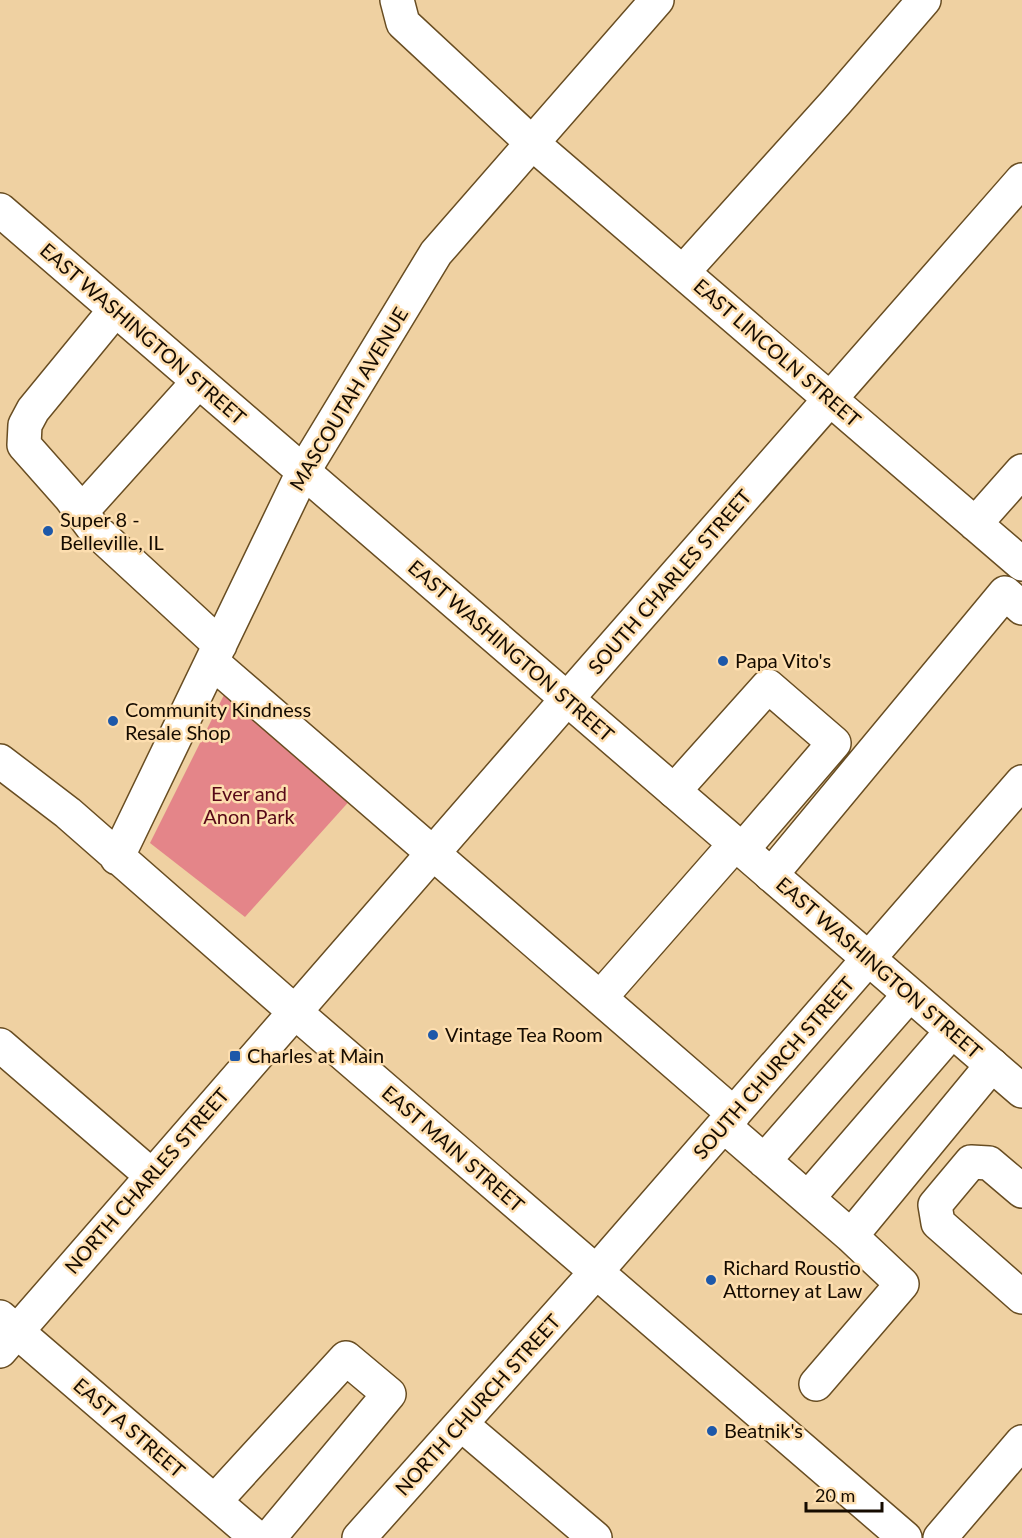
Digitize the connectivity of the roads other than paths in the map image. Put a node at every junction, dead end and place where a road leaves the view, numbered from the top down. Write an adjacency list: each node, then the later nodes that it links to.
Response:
1 (398, 0): 4 (street)
2 (657, 0): 4 (street, MASCOUTAH AVENUE)
3 (924, 0): 7 (street)
4 (532, 143): 7 (street, EAST LINCOLN STREET); 12 (street, MASCOUTAH AVENUE)
5 (1022, 180): 10 (street, SOUTH CHARLES STREET)
6 (0, 210): 8 (street, EAST WASHINGTON STREET)
7 (683, 272): 10 (street, EAST LINCOLN STREET)
8 (115, 310): 9 (street, EAST WASHINGTON STREET); 13 (street)
9 (198, 382): 12 (street, EAST WASHINGTON STREET); 13 (street)
10 (831, 399): 14 (street, EAST LINCOLN STREET); 18 (street, SOUTH CHARLES STREET)
11 (1022, 471): 14 (street)
12 (303, 472): 17 (street, MASCOUTAH AVENUE); 18 (street, EAST WASHINGTON STREET)
13 (81, 512): 17 (street)
14 (975, 524): 15 (street, EAST LINCOLN STREET)
15 (1022, 564)
16 (1022, 608): 25 (street)
17 (216, 654): 23 (street); 24 (street, MASCOUTAH AVENUE)
18 (567, 699): 21 (street, EAST WASHINGTON STREET); 23 (street, SOUTH CHARLES STREET)
19 (0, 762): 24 (street, EAST MAIN STREET)
20 (1022, 782): 26 (street, SOUTH CHURCH STREET)
21 (674, 791): 22 (street, EAST WASHINGTON STREET); 22 (street)
22 (738, 847): 25 (street, EAST WASHINGTON STREET); 28 (street)
23 (433, 852): 28 (street); 29 (street, SOUTH CHARLES STREET)
24 (117, 858): 29 (street, EAST MAIN STREET)
25 (771, 874): 26 (street, EAST WASHINGTON STREET)
26 (868, 959): 27 (street, EAST WASHINGTON STREET); 34 (street, SOUTH CHURCH STREET)
27 (909, 995): 30 (street, EAST WASHINGTON STREET); 35 (street)
28 (600, 998): 34 (street)
29 (295, 1012): 36 (street, NORTH CHARLES STREET); 40 (street, EAST MAIN STREET)
30 (952, 1031): 32 (street, EAST WASHINGTON STREET); 38 (street)
31 (0, 1045): 36 (street)
32 (992, 1065): 33 (street, EAST WASHINGTON STREET); 39 (street)
33 (1022, 1091)
34 (729, 1120): 35 (street); 40 (street, SOUTH CHURCH STREET)
35 (764, 1161): 38 (street)
36 (152, 1176): 42 (street, NORTH CHARLES STREET)
37 (1022, 1191): 41 (street)
38 (808, 1198): 39 (street)
39 (851, 1236): 43 (street)
40 (596, 1272): 44 (street, NORTH CHURCH STREET); 51 (street, EAST MAIN STREET)
41 (1022, 1297)
42 (6, 1333): 46 (street, EAST A STREET)
43 (816, 1384)
44 (461, 1424): 49 (street, NORTH CHURCH STREET); 50 (street)
45 (1022, 1442): 52 (street)
46 (215, 1501): 47 (street, EAST A STREET); 48 (street)
47 (257, 1538)
48 (269, 1538)
49 (359, 1538)
50 (595, 1538)
51 (905, 1538)
52 (940, 1538)

